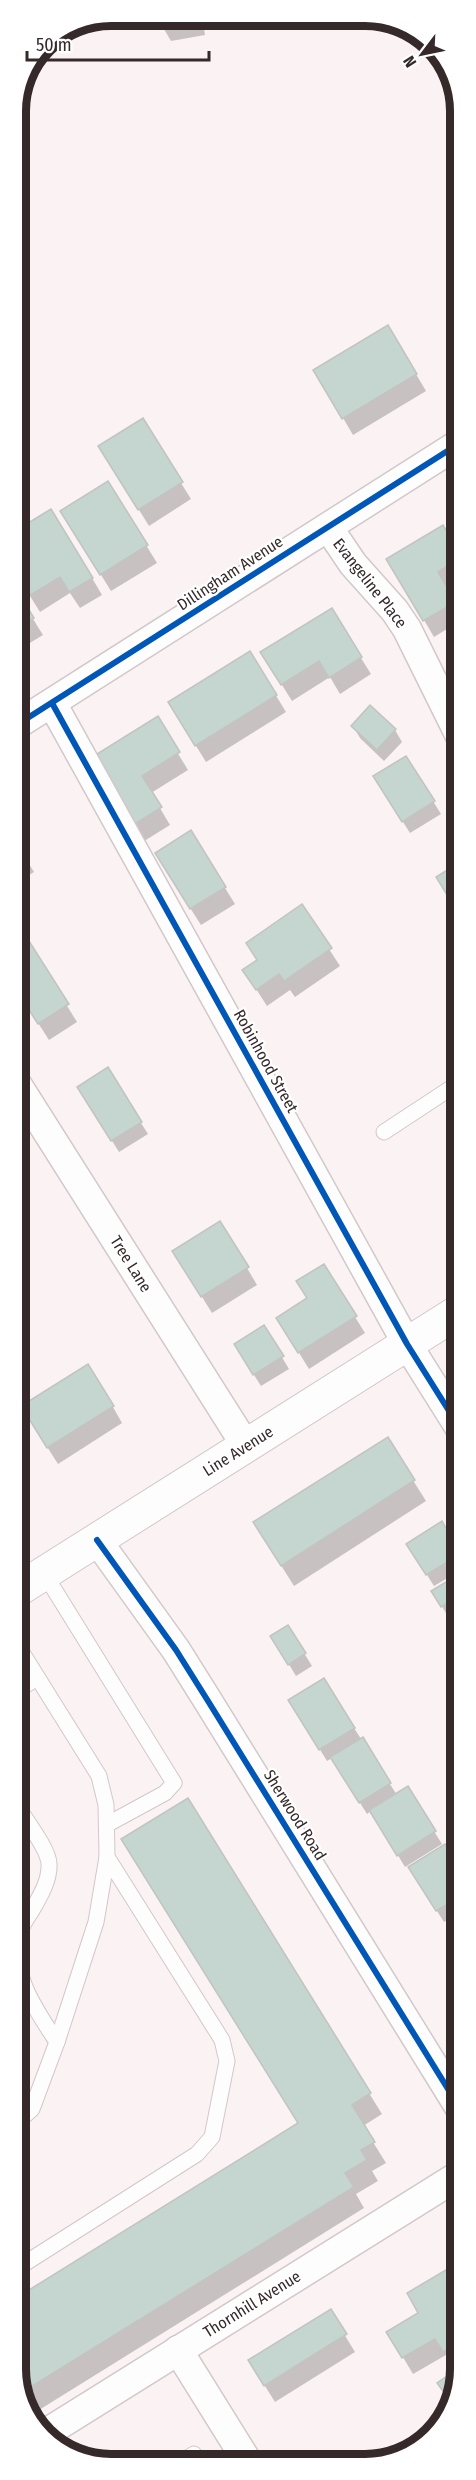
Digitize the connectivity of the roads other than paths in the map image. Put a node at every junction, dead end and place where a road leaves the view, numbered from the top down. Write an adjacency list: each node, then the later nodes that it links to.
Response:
1 (450, 449): 2 (street, Dillingham Avenue)
2 (327, 527): 3 (street, Dillingham Avenue); 4 (street, Evangeline Place)
3 (52, 703): 5 (street, Dillingham Avenue); 10 (street, Robinhood Street)
4 (450, 716)
5 (26, 719)
6 (450, 1089): 8 (lane)
7 (26, 1098): 12 (street, Tree Lane)
8 (384, 1132)
9 (450, 1316): 10 (main road, Line Avenue)
10 (407, 1344): 11 (street, Robinhood Street); 12 (main road, Line Avenue)
11 (450, 1397)
12 (246, 1446): 13 (main road, Line Avenue)
13 (97, 1540): 14 (main road, Line Avenue); 27 (street, Sherwood Road)
14 (44, 1573): 15 (main road, Line Avenue); 20 (lane)
15 (25, 1585)
16 (25, 1658): 17 (lane)
17 (37, 1677): 18 (lane); 20 (lane)
18 (25, 1685)
19 (25, 1819): 22 (lane)
20 (108, 1831): 21 (lane)
21 (107, 1857): 26 (lane); 30 (lane)
22 (25, 1921)
23 (25, 1985): 25 (lane)
24 (25, 1998): 25 (lane)
25 (29, 2001): 26 (lane)
26 (57, 2042): 28 (lane)
27 (450, 2092)
28 (25, 2114)
29 (450, 2181): 31 (street, Thornhill Avenue)
30 (25, 2263)
31 (178, 2350): 32 (street, Thornhill Avenue); 33 (street)
32 (51, 2430)
33 (243, 2454)

